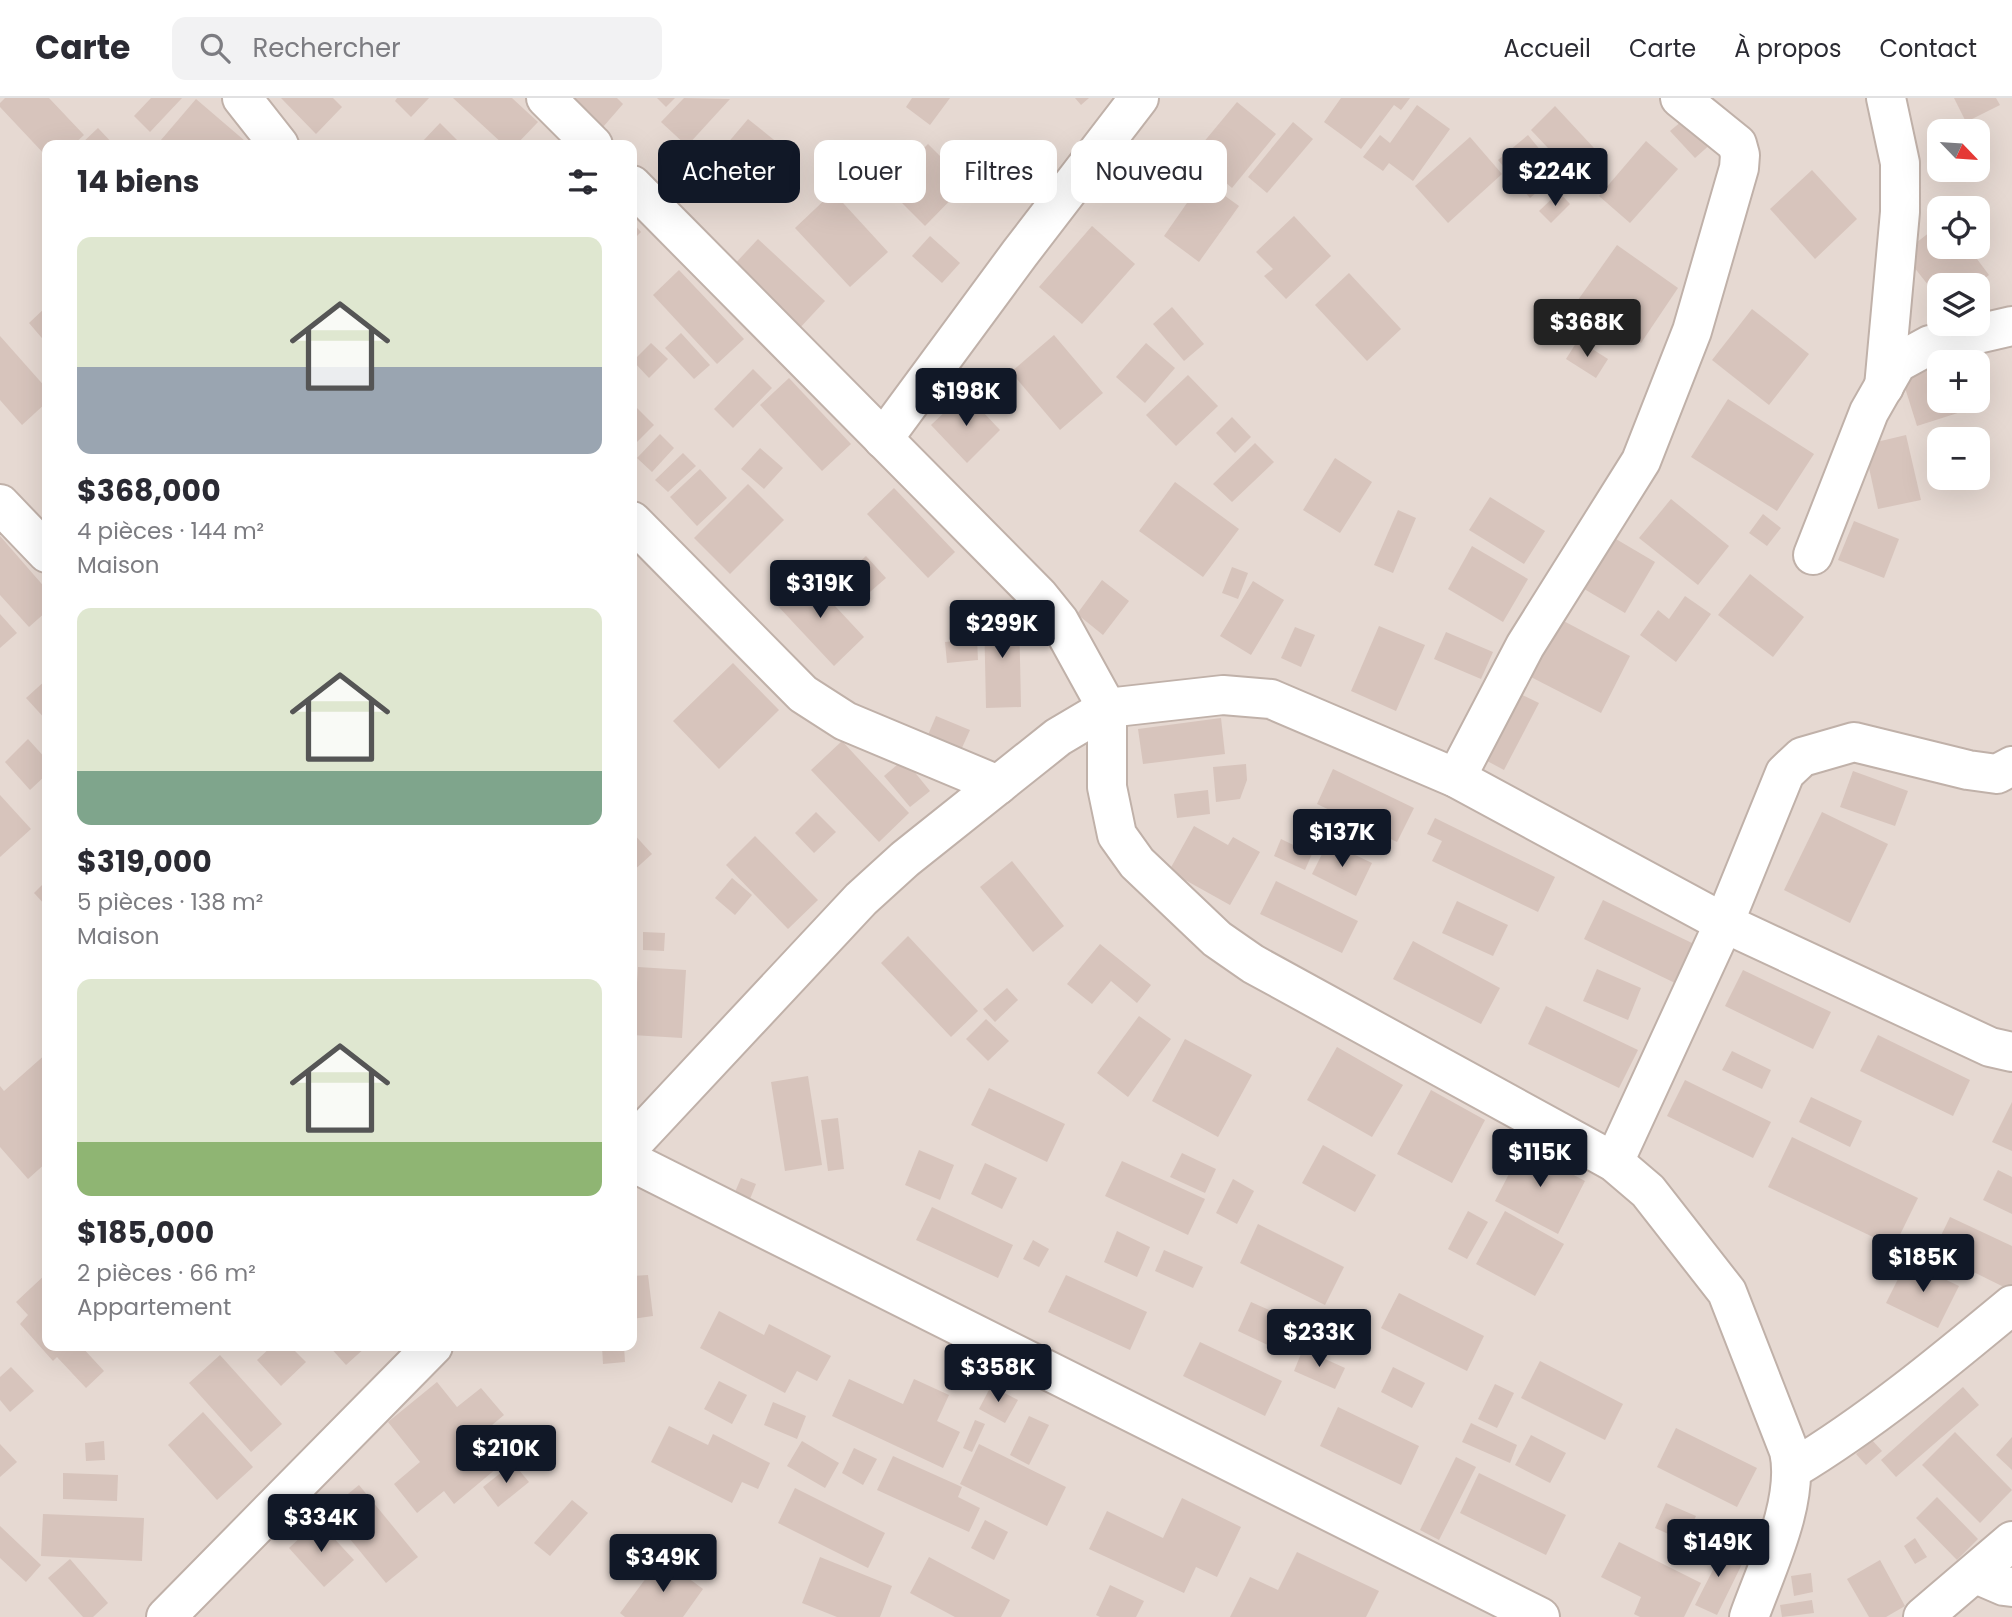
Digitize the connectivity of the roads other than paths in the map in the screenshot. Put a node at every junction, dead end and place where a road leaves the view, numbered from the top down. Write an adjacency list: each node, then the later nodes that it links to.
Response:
1 (242, 98): 6 (street)
2 (546, 98): 7 (street)
3 (1139, 98): 11 (street)
4 (1680, 98): 18 (street)
5 (1886, 98): 10 (street)
6 (275, 140)
7 (588, 140)
8 (637, 190): 11 (street)
9 (2012, 326): 10 (street)
10 (1884, 387): 15 (street)
11 (883, 439): 16 (street)
12 (0, 504): 14 (street)
13 (637, 526): 19 (street)
14 (42, 548)
15 (1813, 555)
16 (1107, 708): 18 (street); 19 (street); 23 (street)
17 (2012, 766): 20 (street)
18 (1456, 778): 20 (street)
19 (998, 785): 22 (street)
20 (1724, 923): 21 (street); 23 (street)
21 (2012, 1052)
22 (637, 1139)
23 (1614, 1162): 27 (street)
24 (637, 1165): 32 (street)
25 (2012, 1306): 27 (street)
26 (428, 1351): 31 (street)
27 (1793, 1469): 33 (street)
28 (2012, 1541): 29 (street)
29 (1976, 1574): 30 (street); 34 (street)
30 (2012, 1587)
31 (166, 1617)
32 (1540, 1617)
33 (1749, 1617)
34 (1923, 1617)

